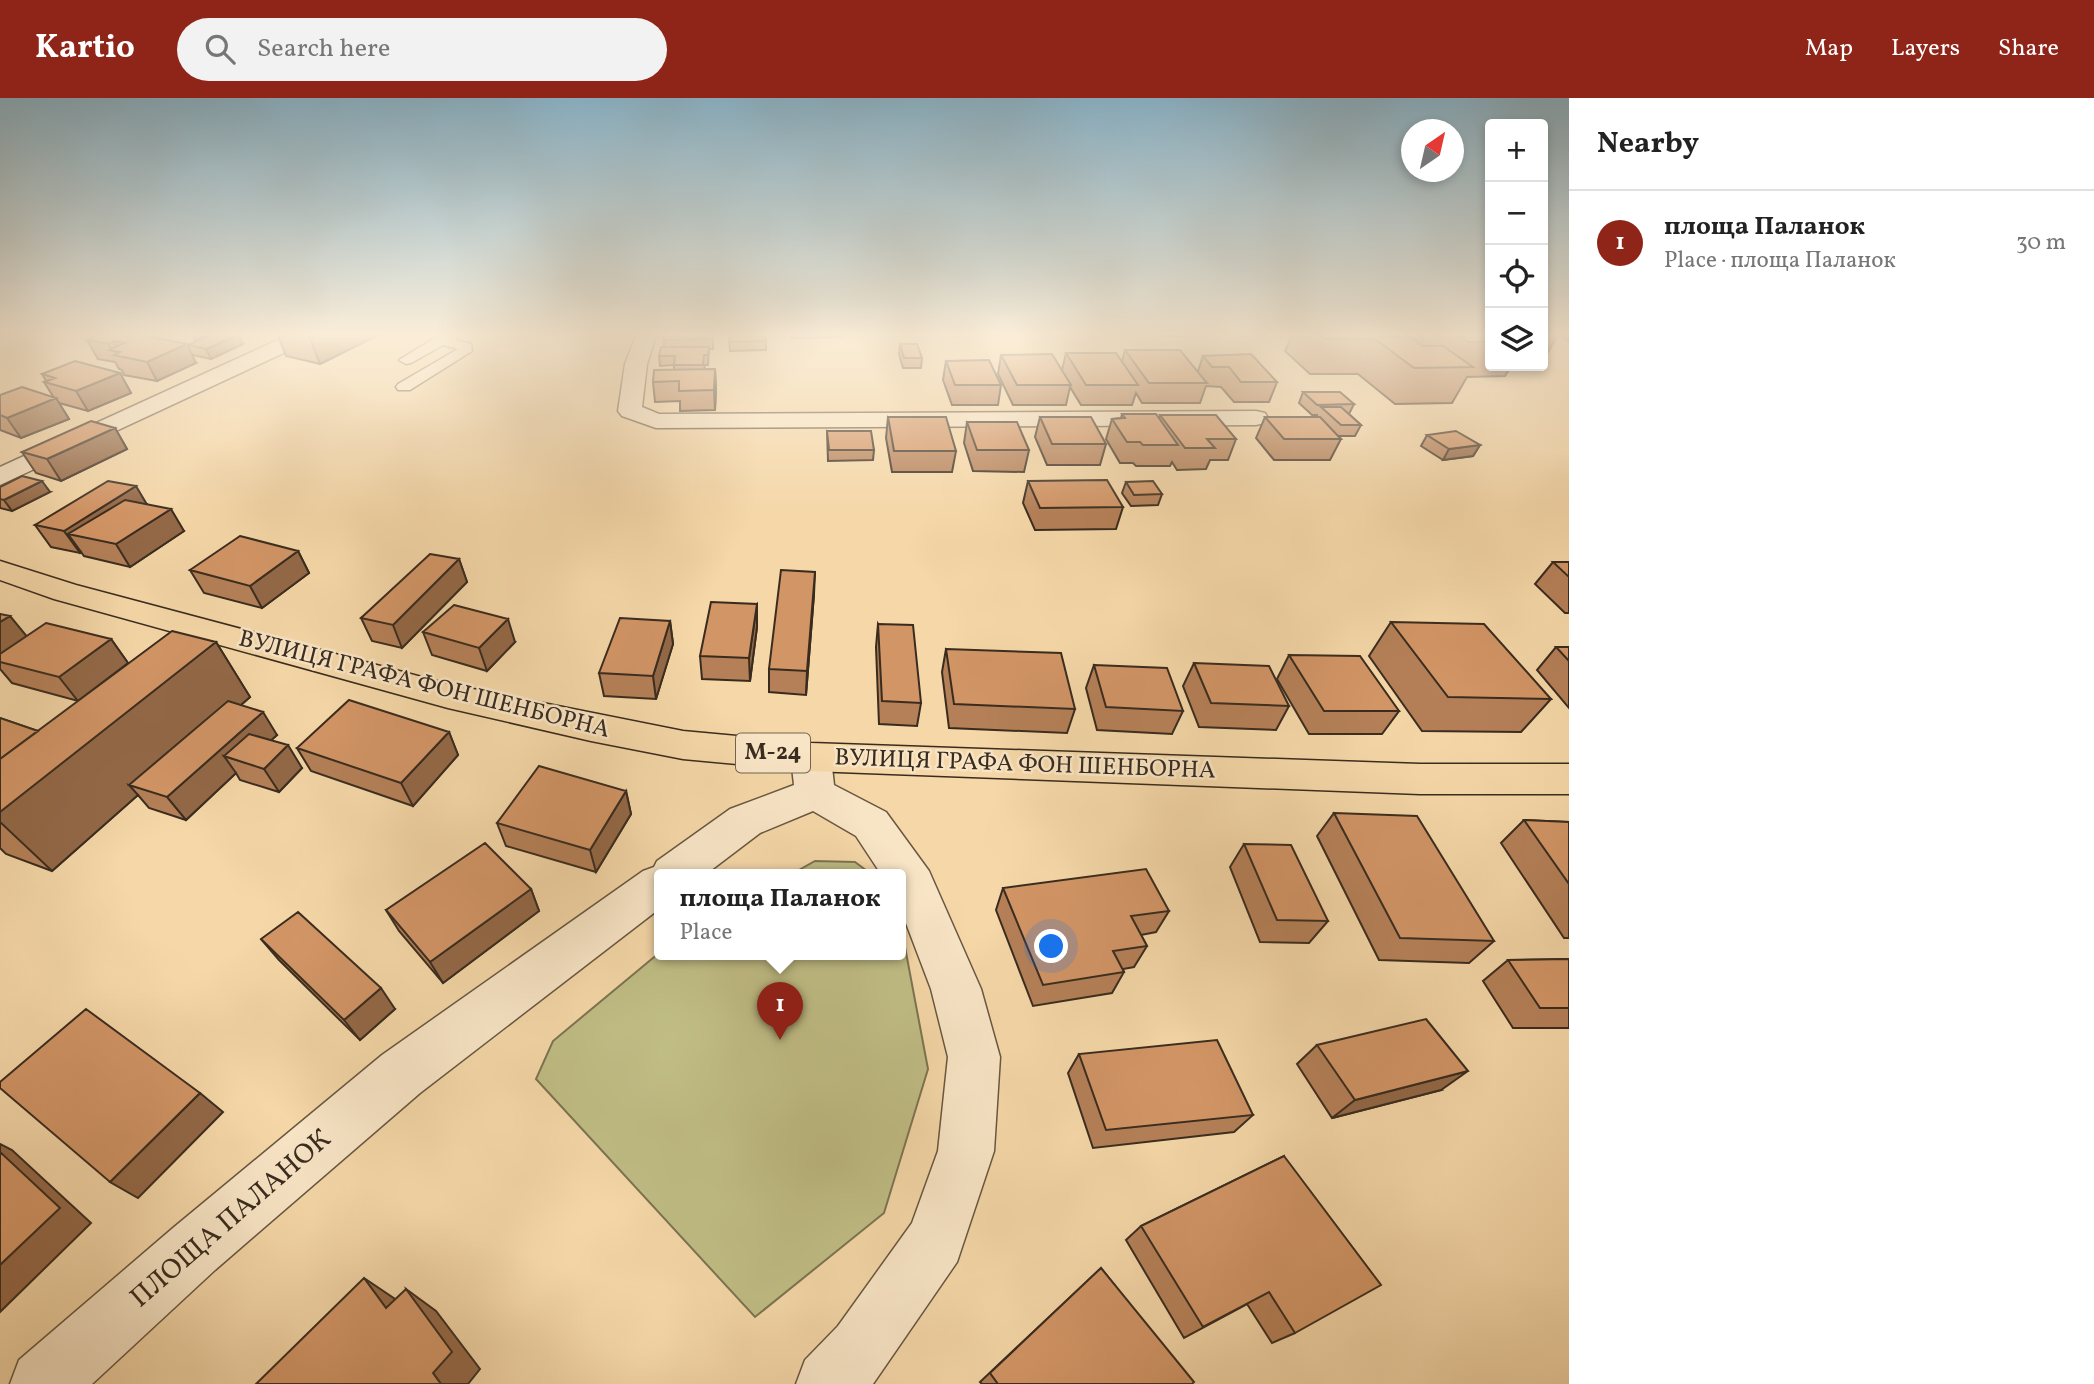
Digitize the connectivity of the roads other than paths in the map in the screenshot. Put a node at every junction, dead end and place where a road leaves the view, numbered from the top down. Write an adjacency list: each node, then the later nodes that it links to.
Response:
1 (181, 393): 4 (street)
2 (632, 393): 3 (street)
3 (1256, 418)
4 (0, 477)
5 (0, 570): 6 (highway, ВУЛИЦЯ ГРАФА ФОН ШЕНБОРНА / М-24)
6 (813, 775): 7 (highway, ВУЛИЦЯ ГРАФА ФОН ШЕНБОРНА / М-24); 8 (street); 9 (street)
7 (1569, 779)
8 (680, 869)
9 (902, 869)
10 (906, 874): 13 (street)
11 (654, 888): 12 (street, ПЛОЩА ПАЛАНОК)
12 (43, 1384)
13 (829, 1384)

